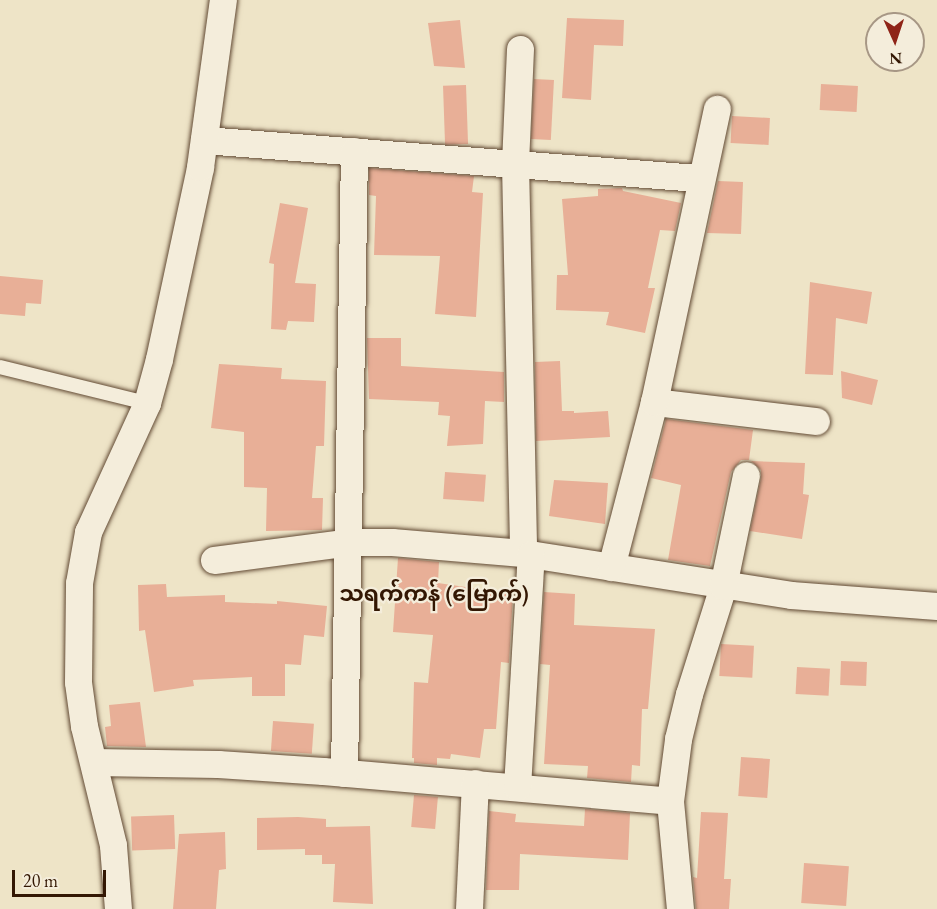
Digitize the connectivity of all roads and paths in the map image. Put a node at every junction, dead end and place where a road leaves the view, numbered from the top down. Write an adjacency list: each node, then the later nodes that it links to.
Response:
1 (223, 0): 4 (street)
2 (520, 49): 6 (street)
3 (717, 109): 7 (street)
4 (204, 140): 5 (street); 10 (street)
5 (354, 151): 6 (street); 13 (street)
6 (515, 163): 7 (street); 14 (street)
7 (700, 178): 9 (street)
8 (0, 366): 10 (lane)
9 (654, 402): 11 (street); 16 (street)
10 (147, 403): 19 (street)
11 (816, 422)
12 (746, 475): 17 (street)
13 (350, 542): 14 (street); 15 (street); 20 (street)
14 (527, 554): 16 (street); 22 (street)
15 (214, 560)
16 (611, 567): 17 (street)
17 (723, 586): 18 (street); 23 (street)
18 (937, 606)
19 (94, 762): 20 (street); 24 (street)
20 (344, 773): 21 (street)
21 (475, 783): 22 (street); 25 (street)
22 (517, 787): 23 (street)
23 (670, 801): 26 (street)
24 (118, 909)
25 (469, 909)
26 (680, 909)

